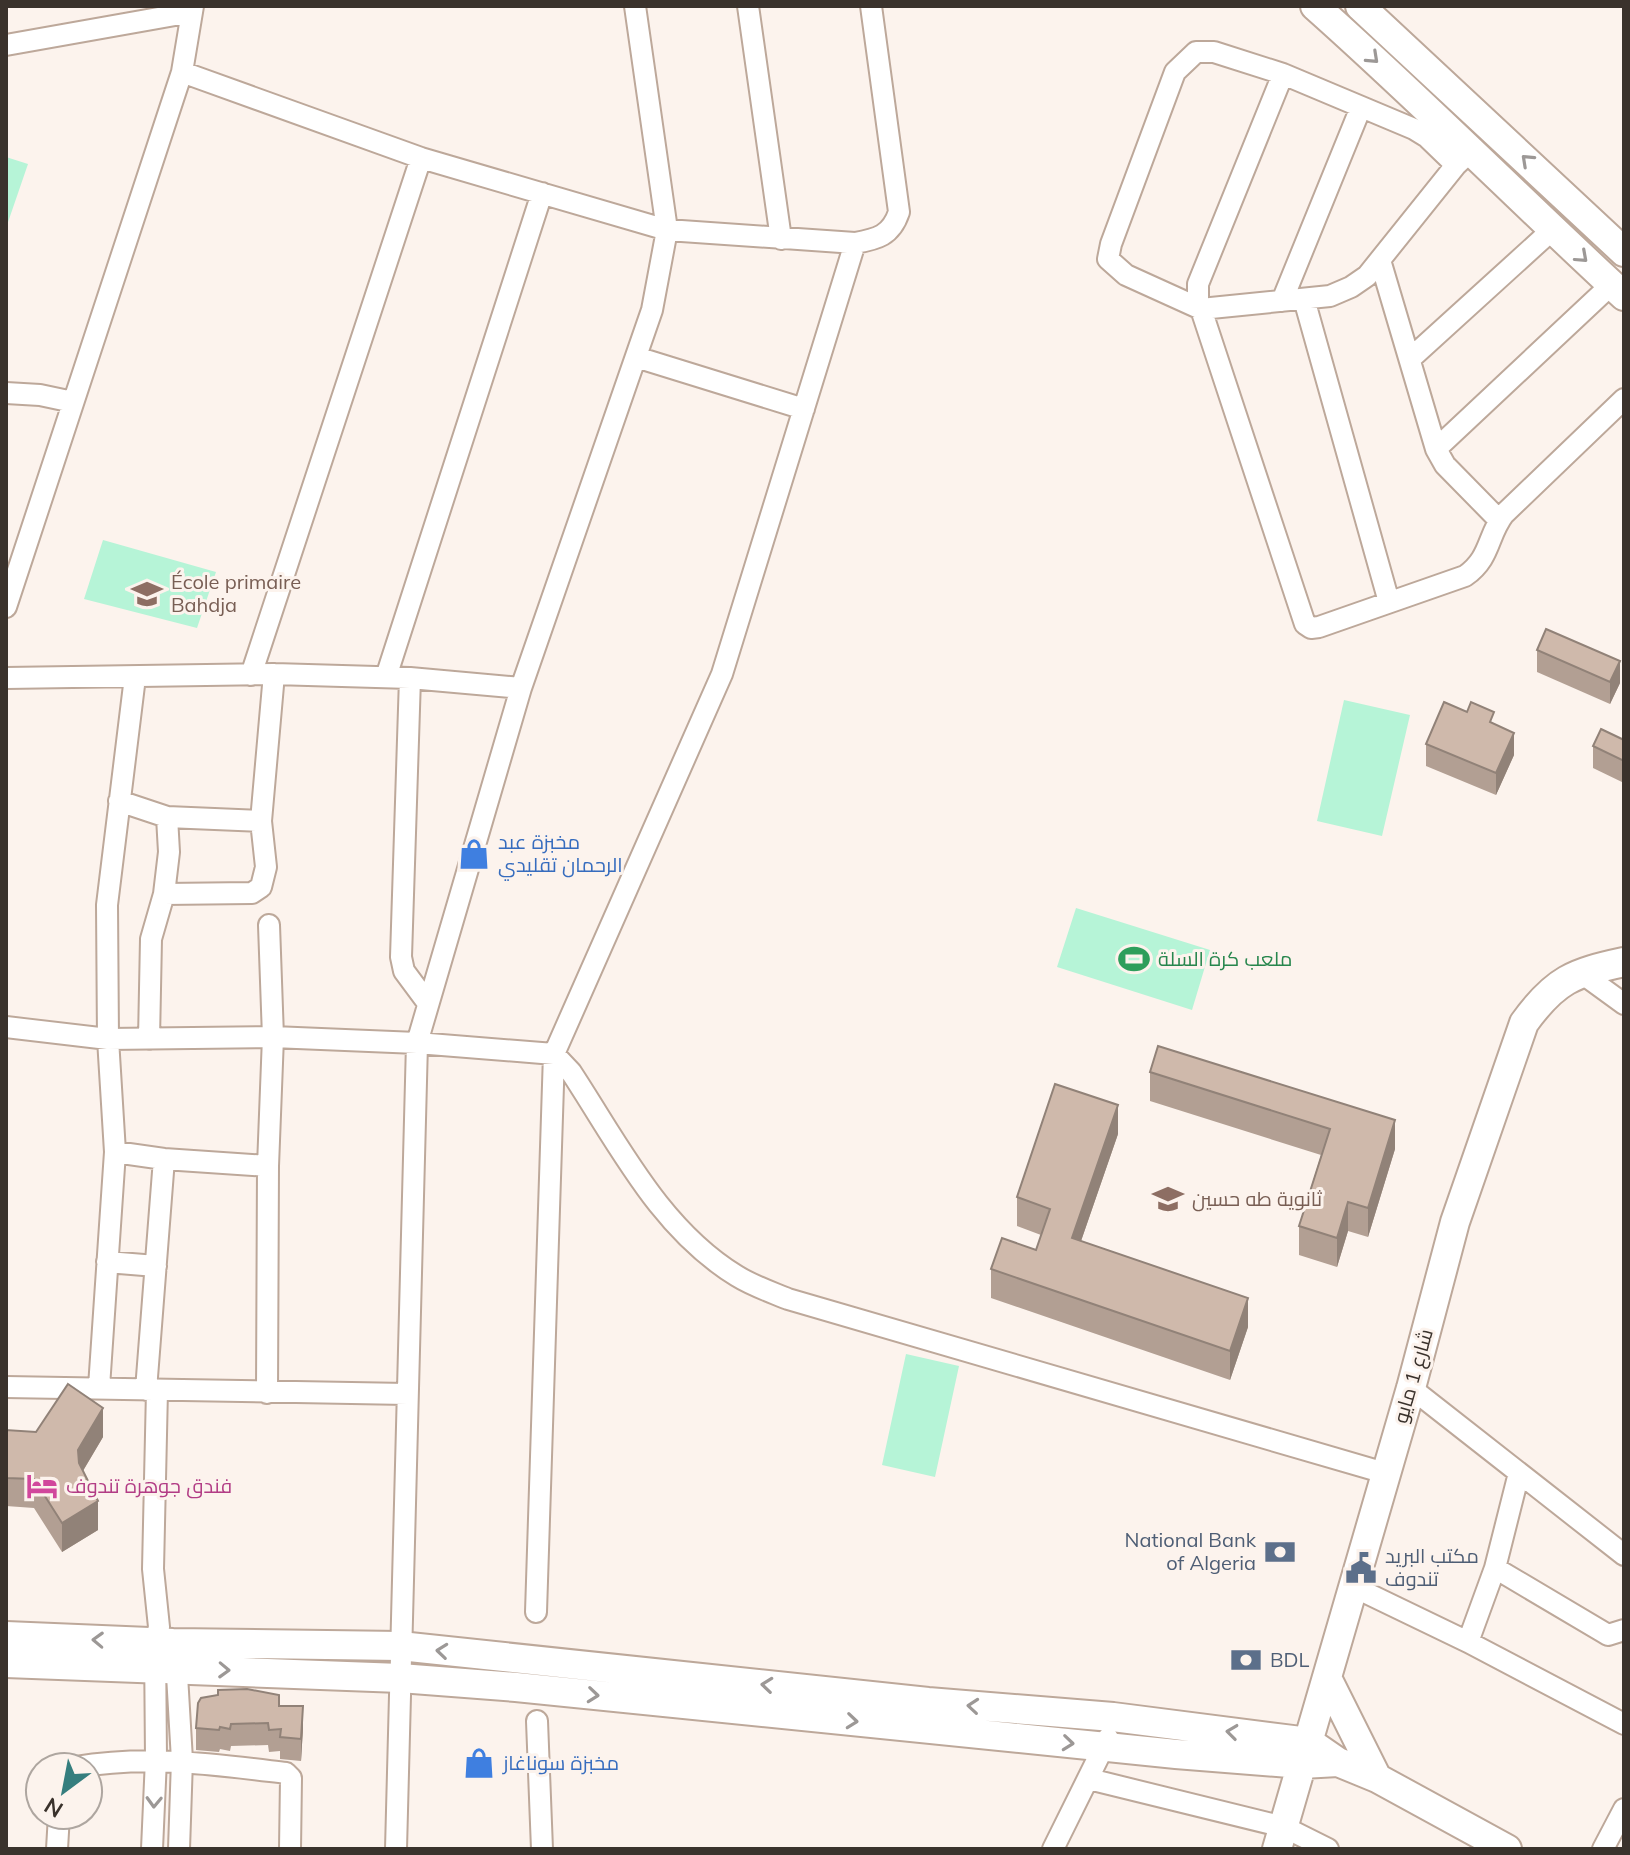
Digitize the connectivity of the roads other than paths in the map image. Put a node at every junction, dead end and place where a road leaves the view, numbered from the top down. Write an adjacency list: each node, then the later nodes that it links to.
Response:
1 (635, 6): 14 (street)
2 (748, 6): 16 (street)
3 (871, 6): 17 (street)
4 (1315, 6): 11 (street, one-way to 11)
5 (1360, 6): 18 (street, one-way to 5)
6 (192, 9): 7 (street); 8 (street)
7 (6, 45)
8 (182, 72): 12 (street); 28 (street)
9 (1283, 74): 10 (street); 23 (street); 23 (street)
10 (1361, 107): 11 (street); 22 (street)
11 (1464, 157): 15 (street); 19 (street)
12 (421, 158): 13 (street); 35 (street)
13 (542, 193): 14 (street); 37 (street)
14 (667, 230): 16 (street); 24 (street)
15 (1552, 230): 20 (street, one-way to 20); 25 (street)
16 (781, 239): 17 (street)
17 (855, 243): 29 (street)
18 (1624, 252)
19 (1380, 260): 21 (street); 25 (street)
20 (1618, 290): 30 (street)
21 (1304, 299): 22 (street); 32 (street)
22 (1282, 301): 23 (street)
23 (1201, 309): 32 (street)
24 (636, 357): 29 (street); 40 (street)
25 (1410, 359): 30 (street)
26 (6, 393): 28 (street)
27 (1624, 399): 31 (street)
28 (73, 402): 33 (street)
29 (804, 409): 55 (street)
30 (1436, 449): 31 (street)
31 (1499, 520): 32 (street)
32 (1389, 602)
33 (6, 607)
34 (274, 674): 35 (street); 37 (street); 43 (street)
35 (251, 675): 36 (street)
36 (135, 677): 38 (street); 41 (street)
37 (386, 677): 39 (street)
38 (6, 678)
39 (410, 678): 40 (street); 48 (street)
40 (521, 688): 48 (street)
41 (119, 801): 42 (street); 52 (street)
42 (167, 817): 43 (street); 44 (street)
43 (261, 821): 44 (street)
44 (164, 894): 53 (street)
45 (269, 925): 51 (street)
46 (1624, 962): 47 (street, شارع 1 مايو)
47 (1580, 972): 49 (street); 63 (street, شارع 1 مايو)
48 (427, 1002): 54 (street)
49 (1624, 1004)
50 (6, 1027): 52 (street)
51 (273, 1037): 53 (street); 54 (street); 58 (street)
52 (108, 1039): 53 (street); 56 (street)
53 (149, 1039)
54 (417, 1043): 55 (street); 66 (street)
55 (554, 1054): 67 (street); 72 (street)
56 (115, 1152): 57 (street); 59 (street)
57 (164, 1159): 58 (street); 60 (street)
58 (268, 1166): 65 (street)
59 (107, 1262): 60 (street); 62 (street)
60 (156, 1266): 64 (street)
61 (6, 1387): 62 (street)
62 (99, 1387): 64 (street)
63 (1411, 1388): 67 (street, شارع 1 مايو); 68 (street)
64 (151, 1390): 65 (street); 77 (street)
65 (267, 1393): 66 (street)
66 (407, 1394): 76 (street)
67 (1385, 1473): 71 (street, شارع 1 مايو)
68 (1519, 1473): 69 (street); 70 (street)
69 (1624, 1555)
70 (1495, 1568): 73 (street); 75 (street)
71 (1354, 1587): 75 (street); 81 (street, شارع 1 مايو)
72 (536, 1612)
73 (1624, 1630)
74 (6, 1636): 77 (street, one-way to 74)
75 (1468, 1642): 84 (street)
76 (400, 1646): 77 (street); 79 (street, one-way to 76); 80 (street)
77 (164, 1650): 78 (street); 80 (street, one-way to 80); 87 (street); 88 (street)
78 (6, 1663)
79 (518, 1673): 80 (street); 82 (street, one-way to 79); 85 (street, one-way to 85)
80 (400, 1678): 97 (street)
81 (1328, 1680): 86 (street, شارع 1 مايو); 90 (street)
82 (1113, 1717): 85 (street); 86 (street, one-way to 82)
83 (537, 1721): 98 (street)
84 (1624, 1724)
85 (1106, 1747): 86 (street); 91 (street)
86 (1306, 1753): 90 (street); 93 (street, شارع 1 مايو)
87 (156, 1759): 88 (street); 89 (street); 94 (street, one-way to 94)
88 (182, 1760): 95 (street); 96 (street)
89 (104, 1764)
90 (1377, 1778): 101 (street)
91 (1089, 1779): 93 (street); 99 (street)
92 (1624, 1809): 102 (street)
93 (1281, 1838): 100 (street)
94 (152, 1849)
95 (179, 1849)
96 (290, 1849)
97 (396, 1849)
98 (542, 1849)
99 (1053, 1849)
100 (1328, 1849)
101 (1507, 1849)
102 (1603, 1849)

